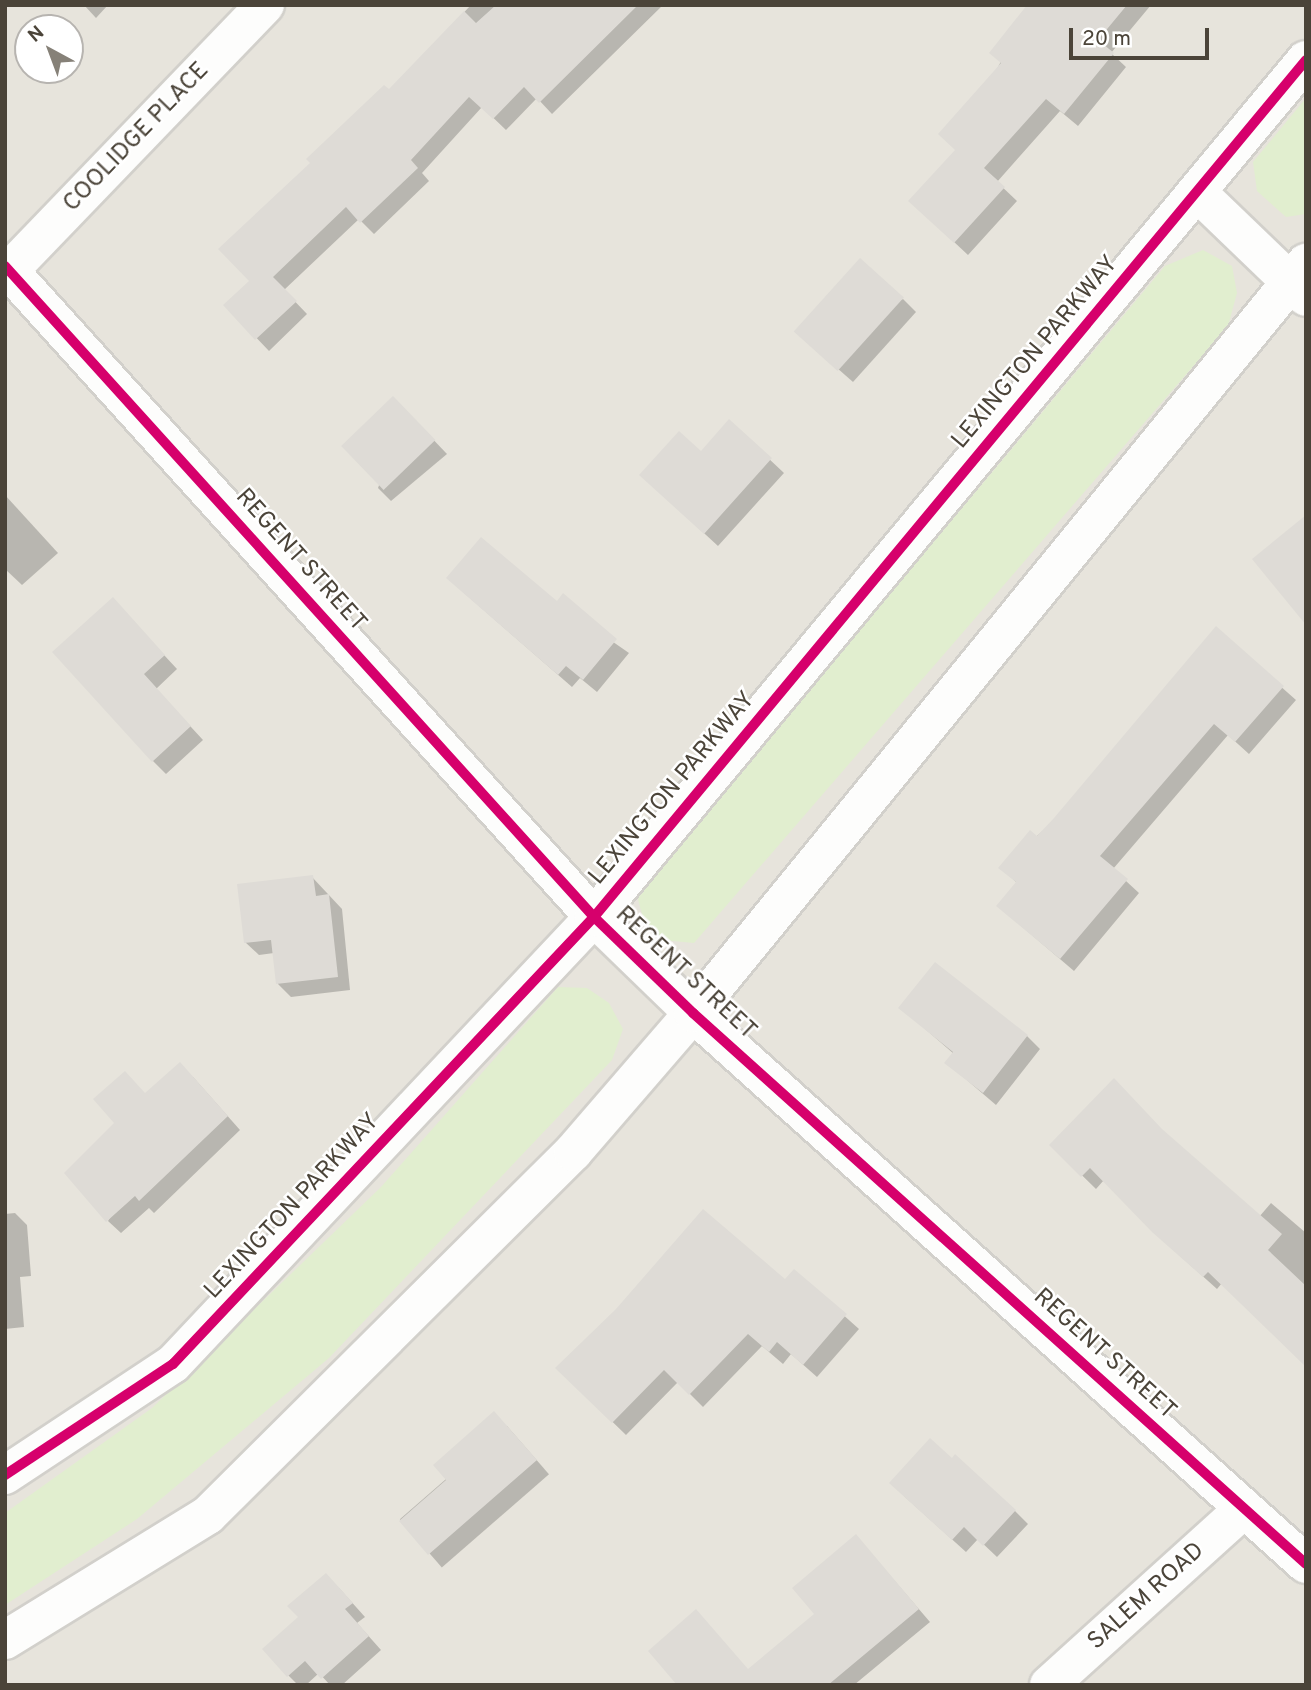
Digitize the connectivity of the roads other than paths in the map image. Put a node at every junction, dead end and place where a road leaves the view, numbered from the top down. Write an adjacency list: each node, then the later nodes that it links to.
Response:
1 (265, 5): 4 (street, COOLIDGE PLACE)
2 (1306, 60): 3 (street, LEXINGTON PARKWAY)
3 (1197, 192): 5 (street); 6 (street, LEXINGTON PARKWAY)
4 (7, 269): 6 (street, REGENT STREET)
5 (1301, 280): 7 (street)
6 (594, 917): 7 (street, REGENT STREET); 8 (street, LEXINGTON PARKWAY)
7 (694, 1013): 9 (street, REGENT STREET); 11 (street)
8 (5, 1475)
9 (1244, 1509): 10 (street, REGENT STREET); 12 (street, SALEM ROAD)
10 (1306, 1564)
11 (5, 1640)
12 (1049, 1685)

